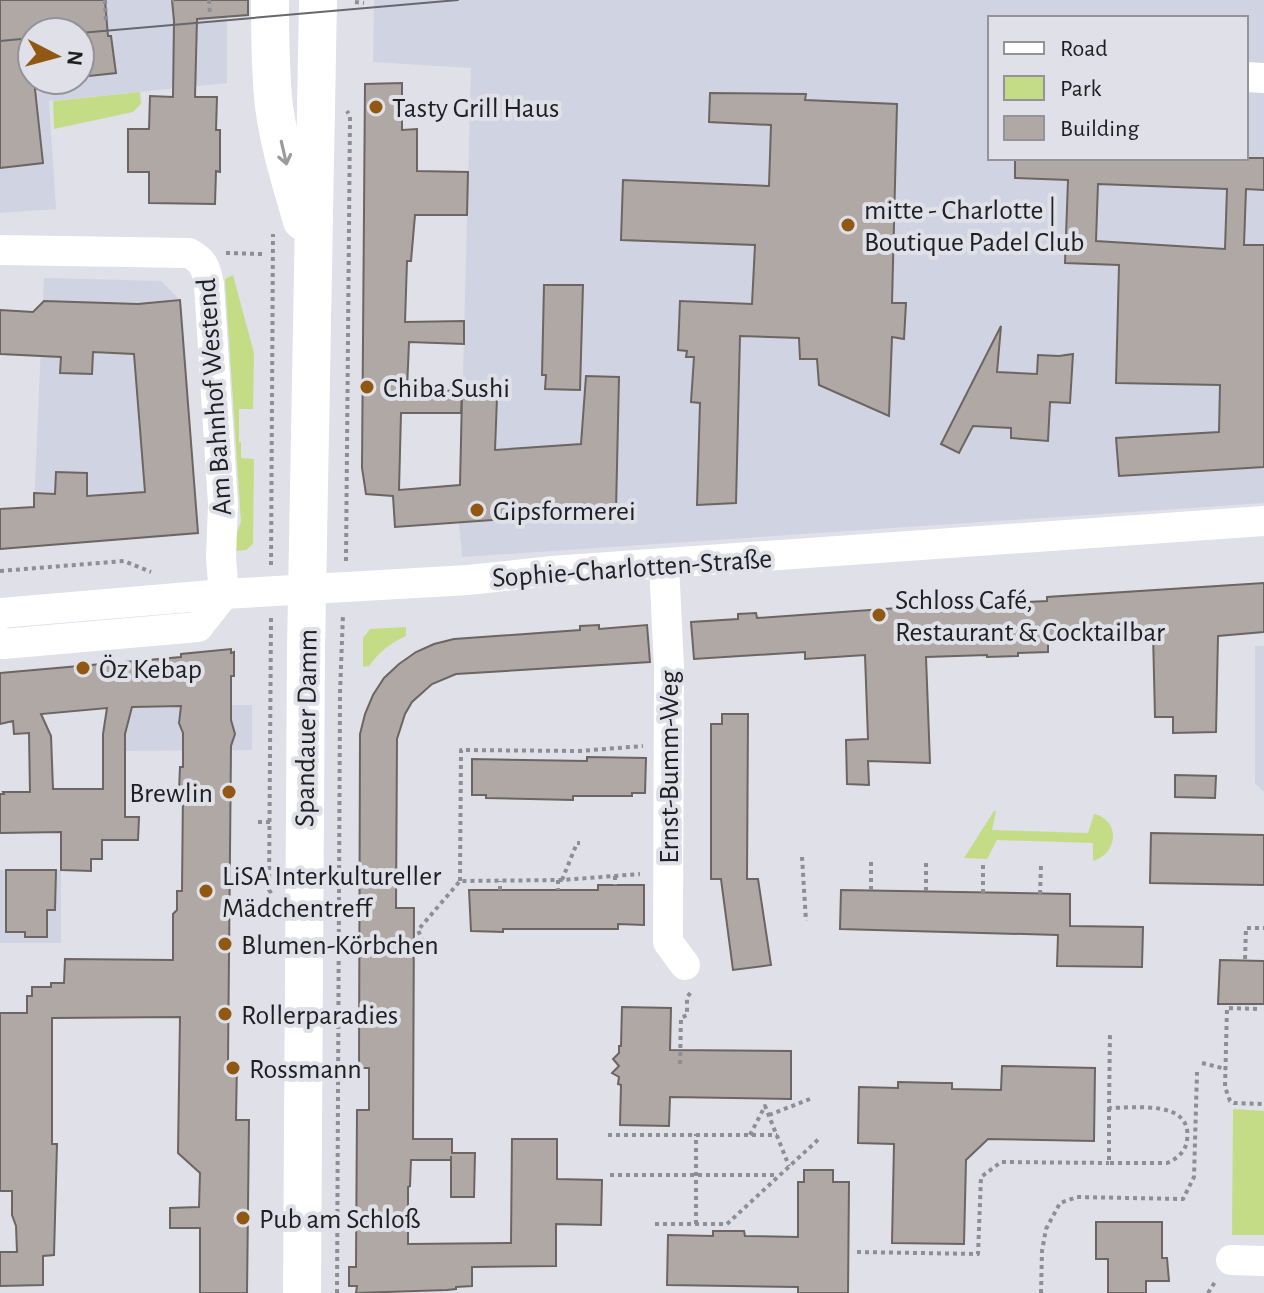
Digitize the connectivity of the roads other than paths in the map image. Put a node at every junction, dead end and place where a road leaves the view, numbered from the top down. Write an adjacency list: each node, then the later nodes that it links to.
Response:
1 (270, 0): 4 (main road, Spandauer Damm, one-way to 4)
2 (318, 0): 4 (main road, Spandauer Damm)
3 (0, 250): 8 (street, Am Bahnhof Westend)
4 (312, 258): 7 (main road, Spandauer Damm)
5 (1264, 521): 6 (street, Sophie-Charlotten-Straße)
6 (664, 564): 7 (street, Sophie-Charlotten-Straße); 11 (street, Ernst-Bumm-Weg)
7 (307, 590): 8 (street, Sophie-Charlotten-Straße); 14 (main road, Spandauer Damm)
8 (224, 594): 9 (street, Sophie-Charlotten-Straße); 10 (street)
9 (0, 613)
10 (0, 641)
11 (690, 976)
12 (1231, 1260): 13 (street)
13 (1264, 1261)
14 (302, 1293)

